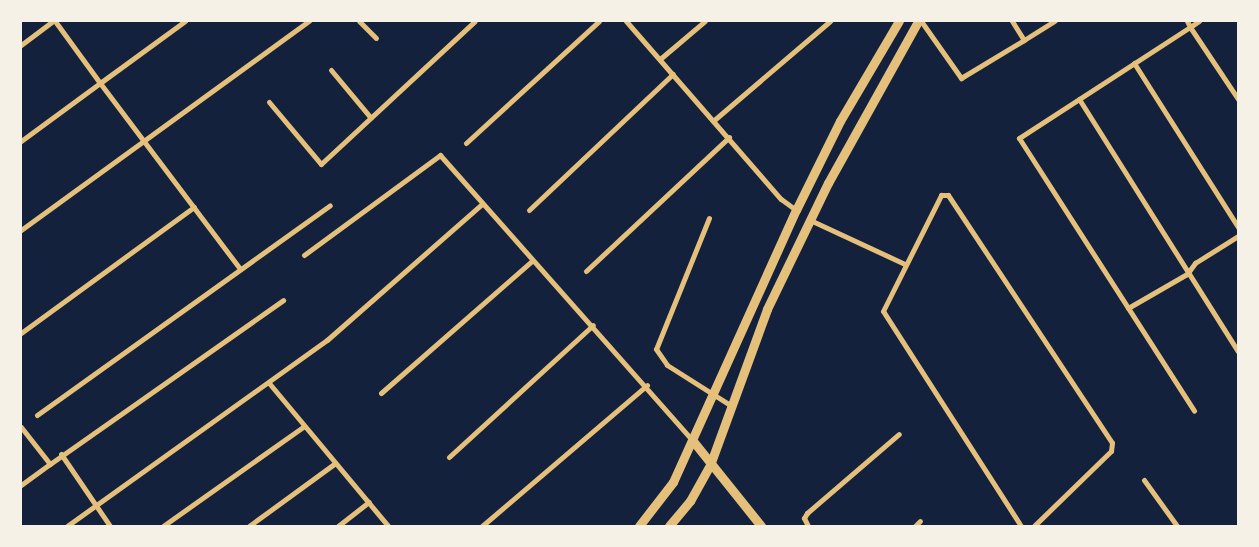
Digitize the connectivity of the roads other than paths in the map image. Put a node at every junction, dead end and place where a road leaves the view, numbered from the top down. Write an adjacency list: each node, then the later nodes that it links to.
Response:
1 (54, 21): 19 (street); 24 (street)
2 (185, 21): 24 (street)
3 (309, 21): 32 (street)
4 (359, 21): 17 (street)
5 (475, 21): 28 (street)
6 (600, 21): 33 (street)
7 (626, 21): 20 (street)
8 (704, 21): 20 (street)
9 (830, 21): 29 (street)
10 (899, 21): 38 (street)
11 (919, 21): 18 (street); 40 (street)
12 (1012, 21): 18 (street)
13 (1054, 21): 18 (street)
14 (1187, 21): 16 (street)
15 (1199, 21): 16 (street)
16 (1190, 27): 21 (street); 26 (street)
17 (376, 38)
18 (1024, 40)
19 (21, 45)
20 (660, 59): 23 (street)
21 (1134, 63): 25 (street); 41 (street)
22 (331, 70): 28 (street)
23 (672, 74): 29 (street); 37 (street)
24 (100, 83): 31 (street); 32 (street)
25 (1079, 99): 49 (street); 51 (street)
26 (1238, 99)
27 (269, 102): 28 (street)
28 (371, 118)
29 (713, 121): 30 (street)
30 (729, 137): 38 (street); 48 (street)
31 (21, 141)
32 (145, 142): 36 (street); 42 (street)
33 (466, 143)
34 (482, 204): 44 (street); 45 (street); 55 (street)
35 (330, 206): 47 (street)
36 (194, 207): 47 (street); 53 (street)
37 (529, 210)
38 (796, 210): 57 (street)
39 (709, 218): 57 (street)
40 (810, 220): 46 (street); 59 (street)
41 (1238, 226)
42 (21, 230)
43 (1238, 236): 49 (street)
44 (304, 255)
45 (532, 261): 52 (street); 58 (street)
46 (905, 264): 88 (street); 89 (street)
47 (240, 270): 61 (street)
48 (586, 271)
49 (1187, 274): 51 (street); 54 (street)
50 (283, 300): 66 (street)
51 (1128, 308): 60 (street)
52 (594, 325): 56 (street); 67 (street)
53 (21, 333)
54 (1238, 351)
55 (269, 383): 62 (street); 74 (street)
56 (647, 385): 65 (street); 82 (street)
57 (713, 392): 59 (street); 65 (street)
58 (381, 393)
59 (730, 404): 70 (street)
60 (1194, 412)
61 (37, 415)
62 (304, 426): 69 (street); 78 (street)
63 (21, 427): 68 (street)
64 (899, 434): 86 (street)
65 (693, 441): 70 (street); 83 (street)
66 (61, 454): 68 (street); 74 (street)
67 (449, 457)
68 (50, 464): 72 (street)
69 (334, 464): 73 (street); 79 (street)
70 (710, 465): 84 (street); 85 (street)
71 (1144, 480): 90 (street)
72 (21, 485)
73 (369, 502): 80 (street); 81 (street)
74 (95, 505): 76 (street); 77 (street)
75 (920, 521): 87 (street)
76 (67, 526)
77 (110, 526)
78 (163, 526)
79 (249, 526)
80 (338, 526)
81 (388, 526)
82 (482, 526)
83 (638, 526)
84 (670, 526)
85 (761, 526)
86 (808, 526)
87 (915, 526)
88 (1021, 526)
89 (1034, 526)
90 (1176, 526)

